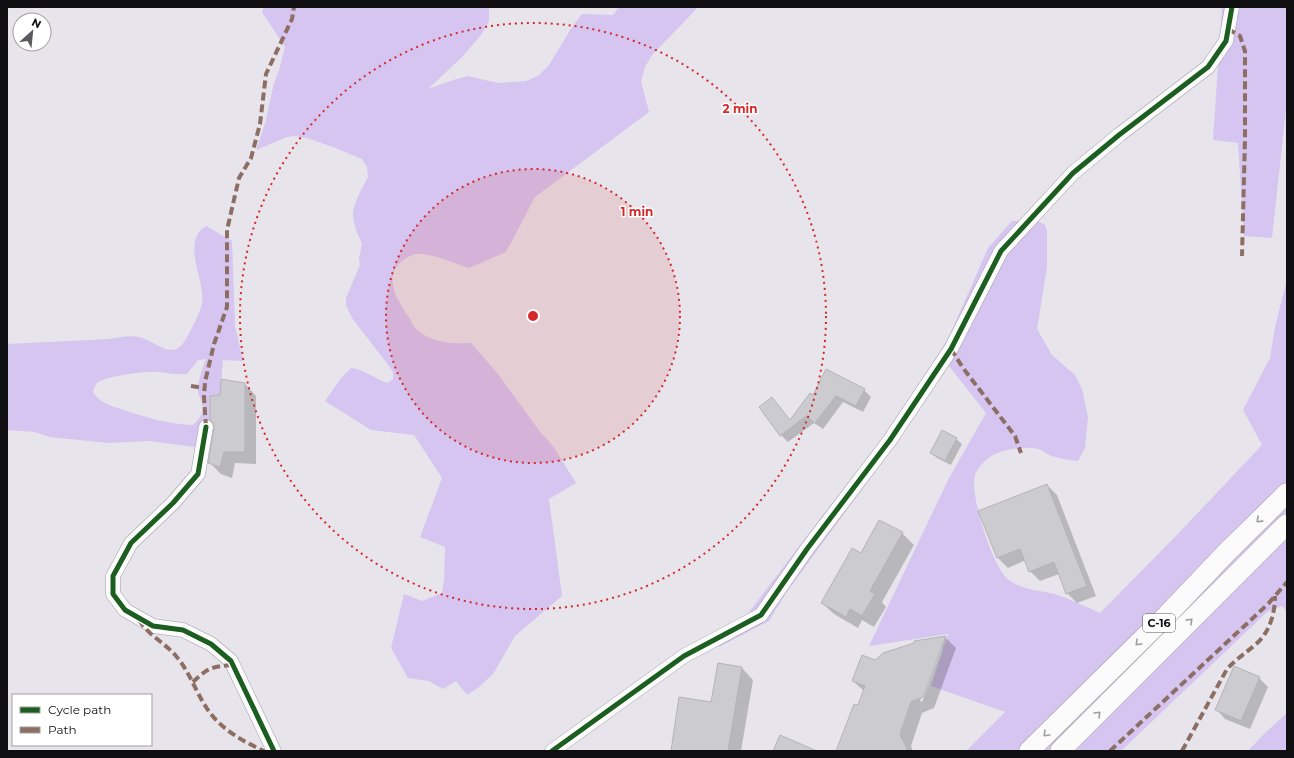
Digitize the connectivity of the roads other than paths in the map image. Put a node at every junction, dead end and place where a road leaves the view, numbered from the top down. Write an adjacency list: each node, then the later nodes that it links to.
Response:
1 (1232, 7): 6 (street)
2 (206, 427): 5 (street)
3 (1287, 493): 7 (highway, C-16, one-way to 7)
4 (1287, 524): 8 (highway, C-16, one-way to 4)
5 (274, 751)
6 (552, 751)
7 (1029, 751)
8 (1060, 751)

